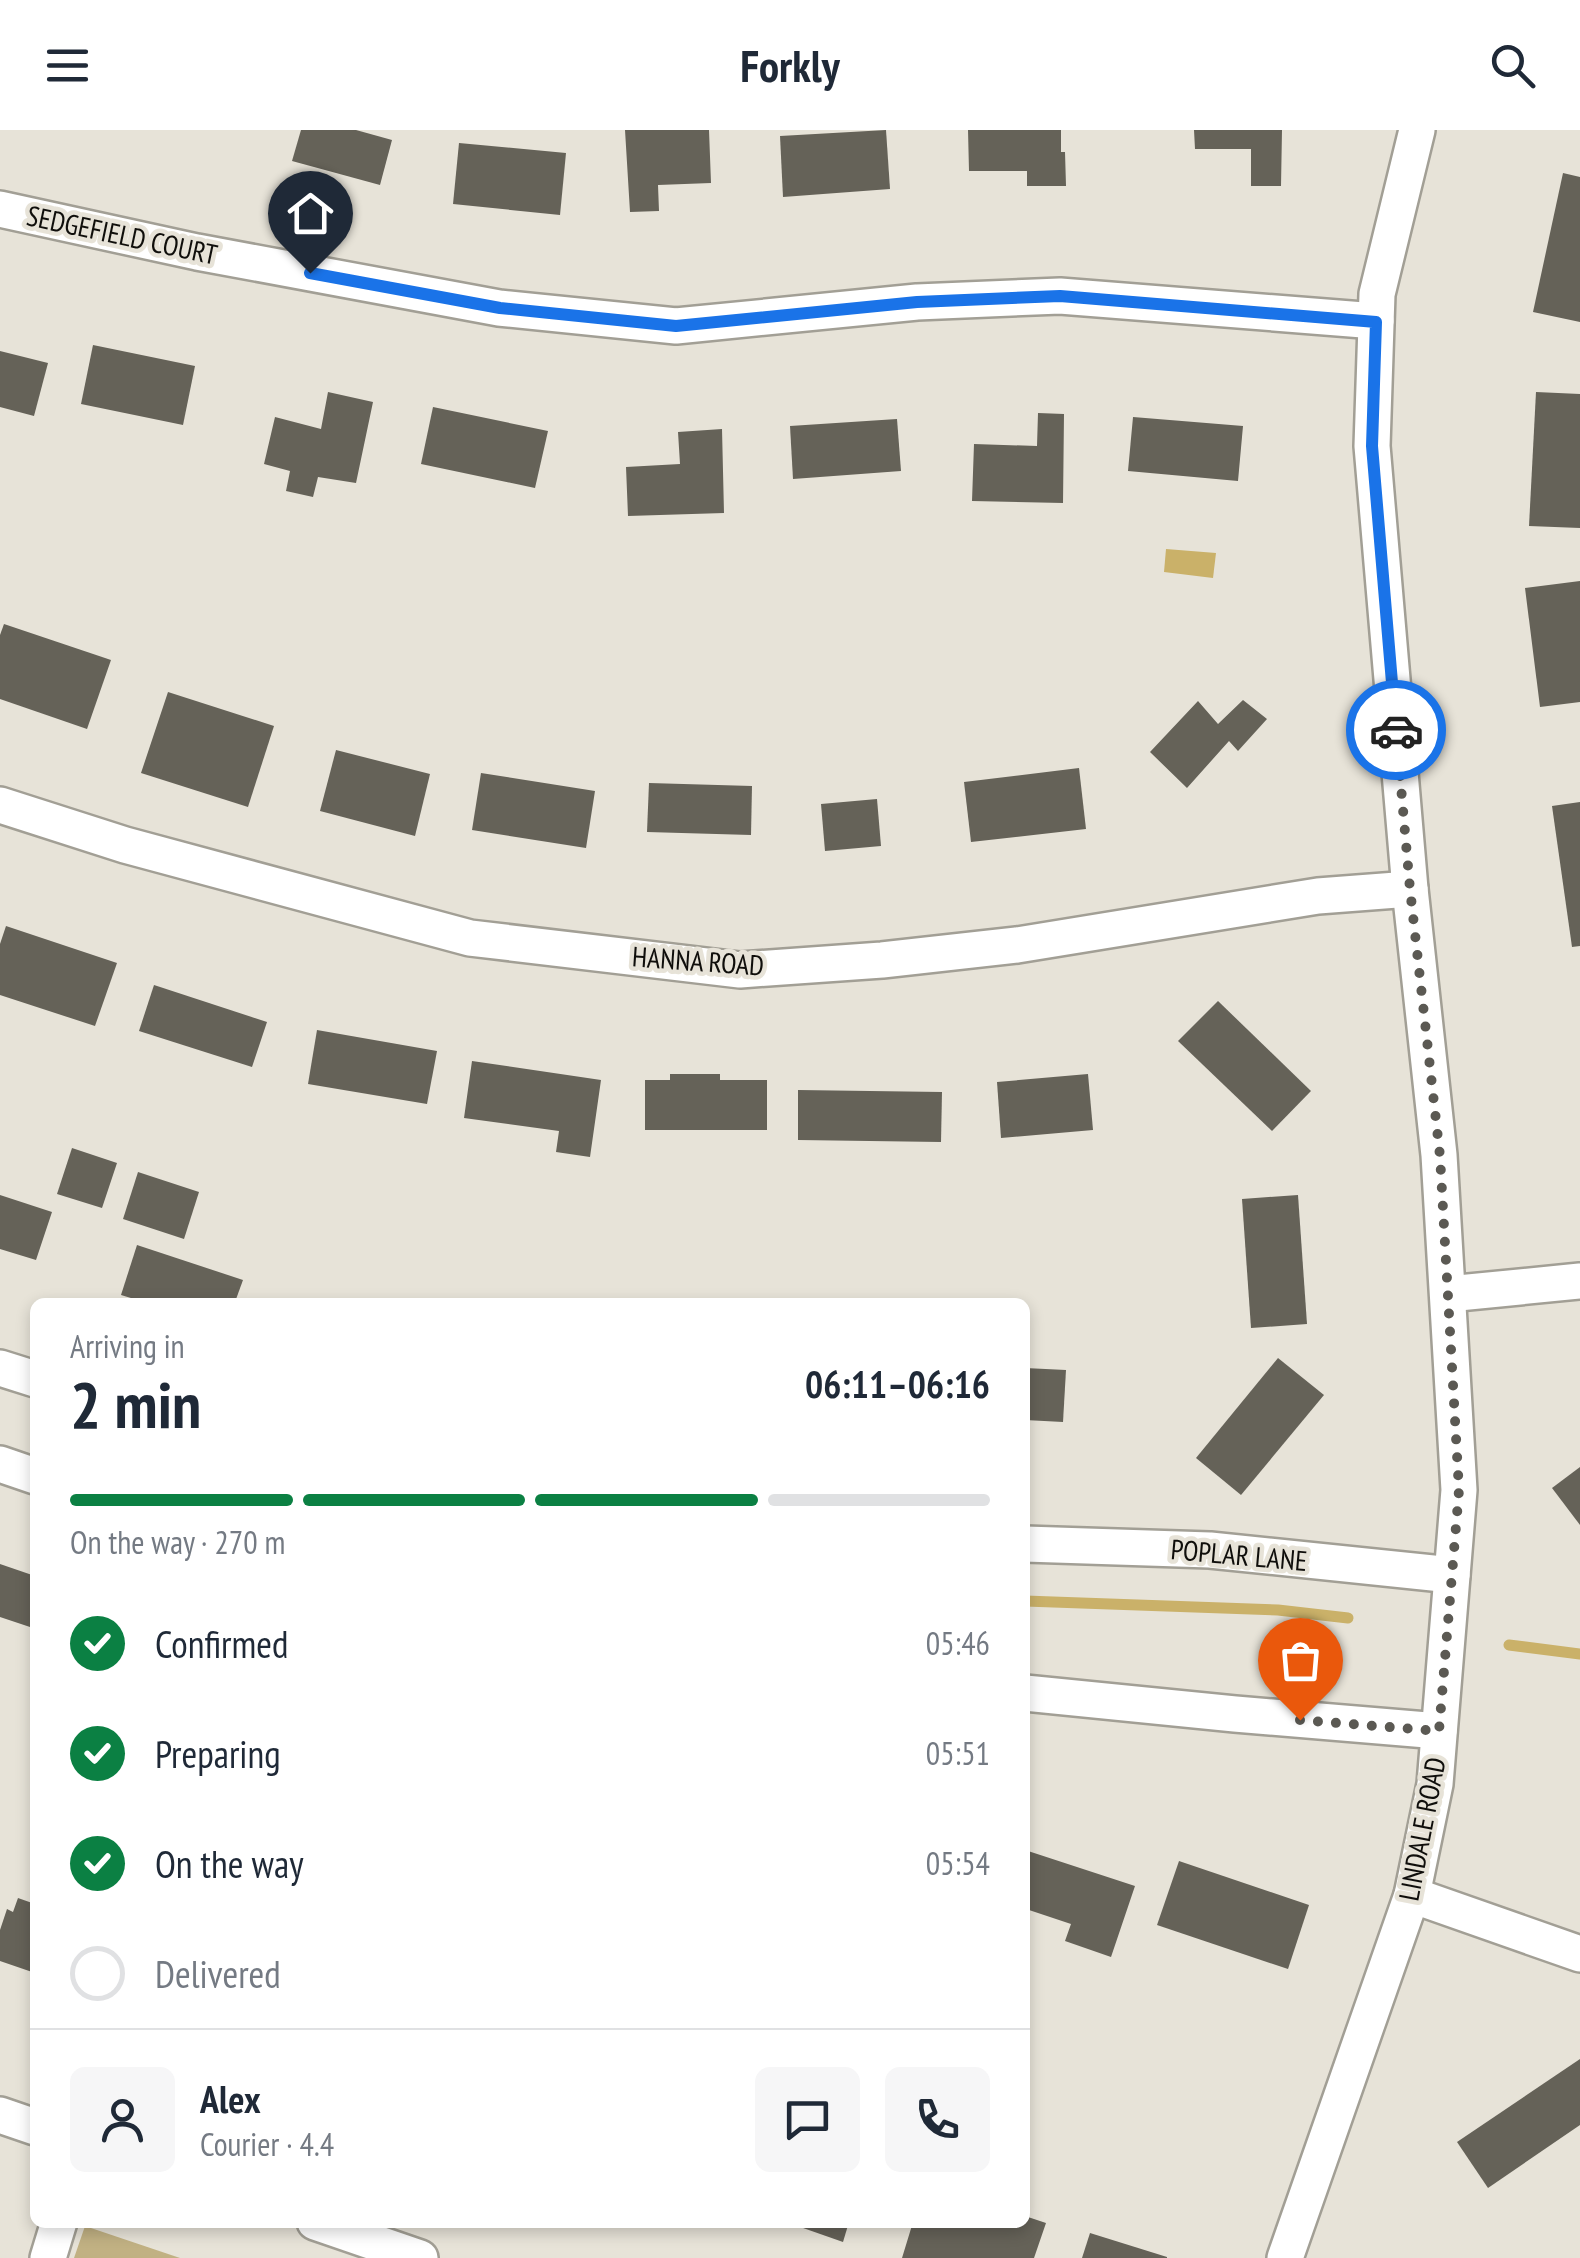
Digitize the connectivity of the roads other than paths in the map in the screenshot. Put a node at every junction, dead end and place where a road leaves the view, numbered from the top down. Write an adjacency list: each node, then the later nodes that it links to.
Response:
1 (1417, 130): 3 (street, LINDALE ROAD)
2 (0, 210): 3 (street, SEDGEFIELD COURT)
3 (1376, 322): 5 (street, LINDALE ROAD)
4 (0, 805): 5 (street, HANNA ROAD)
5 (1410, 889): 7 (street, LINDALE ROAD)
6 (1580, 1280): 7 (street)
7 (1448, 1294): 13 (street, LINDALE ROAD)
8 (0, 1368): 9 (street)
9 (30, 1378)
10 (0, 1464): 11 (street)
11 (30, 1474)
12 (1030, 1544): 13 (street, POPLAR LANE)
13 (1452, 1575): 15 (street, LINDALE ROAD)
14 (1030, 1693): 15 (street)
15 (1439, 1731): 16 (street, LINDALE ROAD)
16 (1412, 1895): 17 (street); 24 (street, LINDALE ROAD)
17 (1580, 1954)
18 (0, 2116): 19 (street)
19 (30, 2125)
20 (57, 2228): 22 (street)
21 (332, 2228): 23 (street)
22 (48, 2258)
23 (420, 2258)
24 (1285, 2258)

